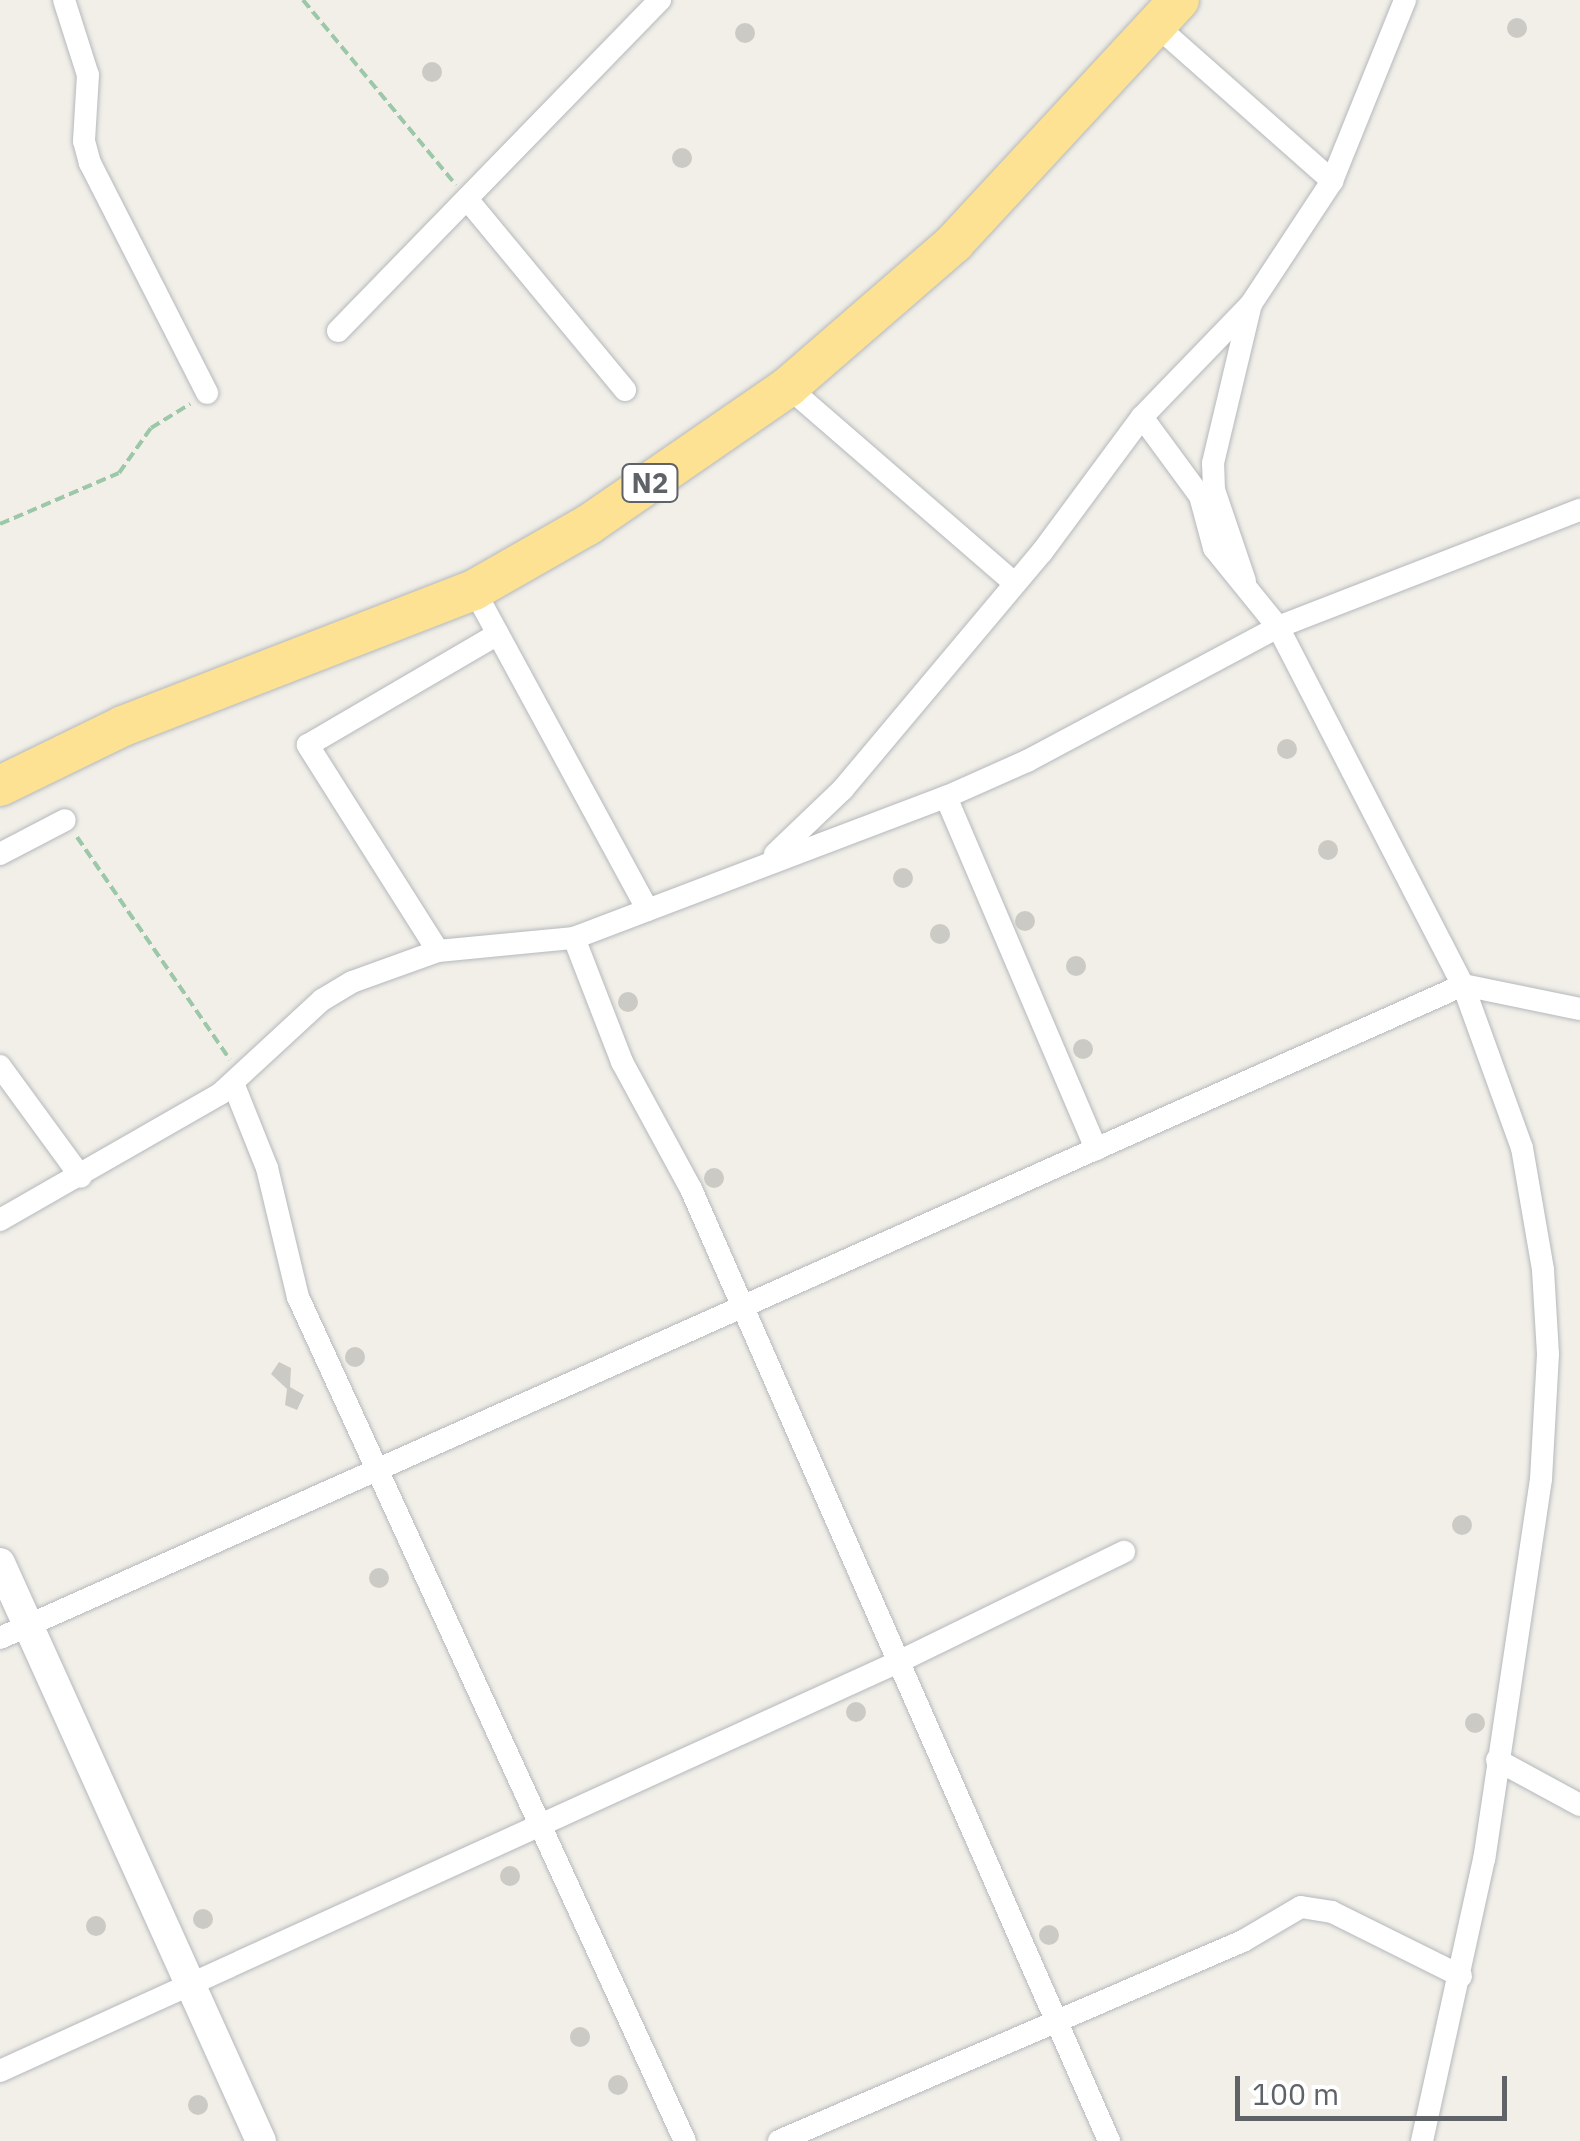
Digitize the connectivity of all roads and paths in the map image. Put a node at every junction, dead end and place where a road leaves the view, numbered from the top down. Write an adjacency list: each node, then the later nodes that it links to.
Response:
1 (64, 0): 12 (street)
2 (303, 0): 7 (path)
3 (660, 0): 7 (street)
4 (1405, 0): 6 (street)
5 (1168, 13): 6 (street); 10 (highway, N2)
6 (1332, 181): 8 (street)
7 (467, 199): 9 (street); 11 (street)
8 (1251, 304): 13 (street); 14 (street)
9 (338, 331)
10 (788, 387): 17 (street); 18 (highway, N2)
11 (625, 390)
12 (207, 392): 16 (path)
13 (1142, 416): 14 (street); 17 (street)
14 (1207, 493): 19 (street)
15 (1580, 510): 19 (street)
16 (0, 524)
17 (1014, 583): 25 (street)
18 (474, 590): 20 (street); 21 (highway, N2)
19 (1278, 627): 22 (street); 29 (street)
20 (498, 634): 26 (street); 28 (street)
21 (0, 786)
22 (946, 797): 25 (street); 33 (street)
23 (65, 820): 24 (street); 32 (path)
24 (0, 854)
25 (766, 862): 26 (street)
26 (648, 910): 27 (street)
27 (574, 938): 28 (street); 36 (street)
28 (438, 951): 32 (street)
29 (1463, 985): 30 (street); 33 (street); 43 (street)
30 (1580, 1009)
31 (0, 1066): 34 (street)
32 (238, 1079): 34 (street); 37 (street)
33 (1096, 1149): 36 (street)
34 (81, 1177): 35 (street)
35 (0, 1220)
36 (740, 1305): 37 (street); 42 (street)
37 (380, 1472): 40 (street); 45 (street)
38 (1124, 1552): 42 (street)
39 (0, 1563): 40 (street)
40 (28, 1625): 41 (street); 47 (street)
41 (0, 1638)
42 (894, 1664): 45 (street); 48 (street)
43 (1497, 1760): 44 (street); 46 (street)
44 (1580, 1804)
45 (545, 1825): 47 (street); 51 (street)
46 (1461, 1976): 48 (street); 54 (street)
47 (191, 1988): 49 (street); 50 (street)
48 (1056, 2024): 52 (street); 53 (street)
49 (0, 2072)
50 (260, 2141)
51 (685, 2141)
52 (779, 2141)
53 (1108, 2141)
54 (1422, 2141)

